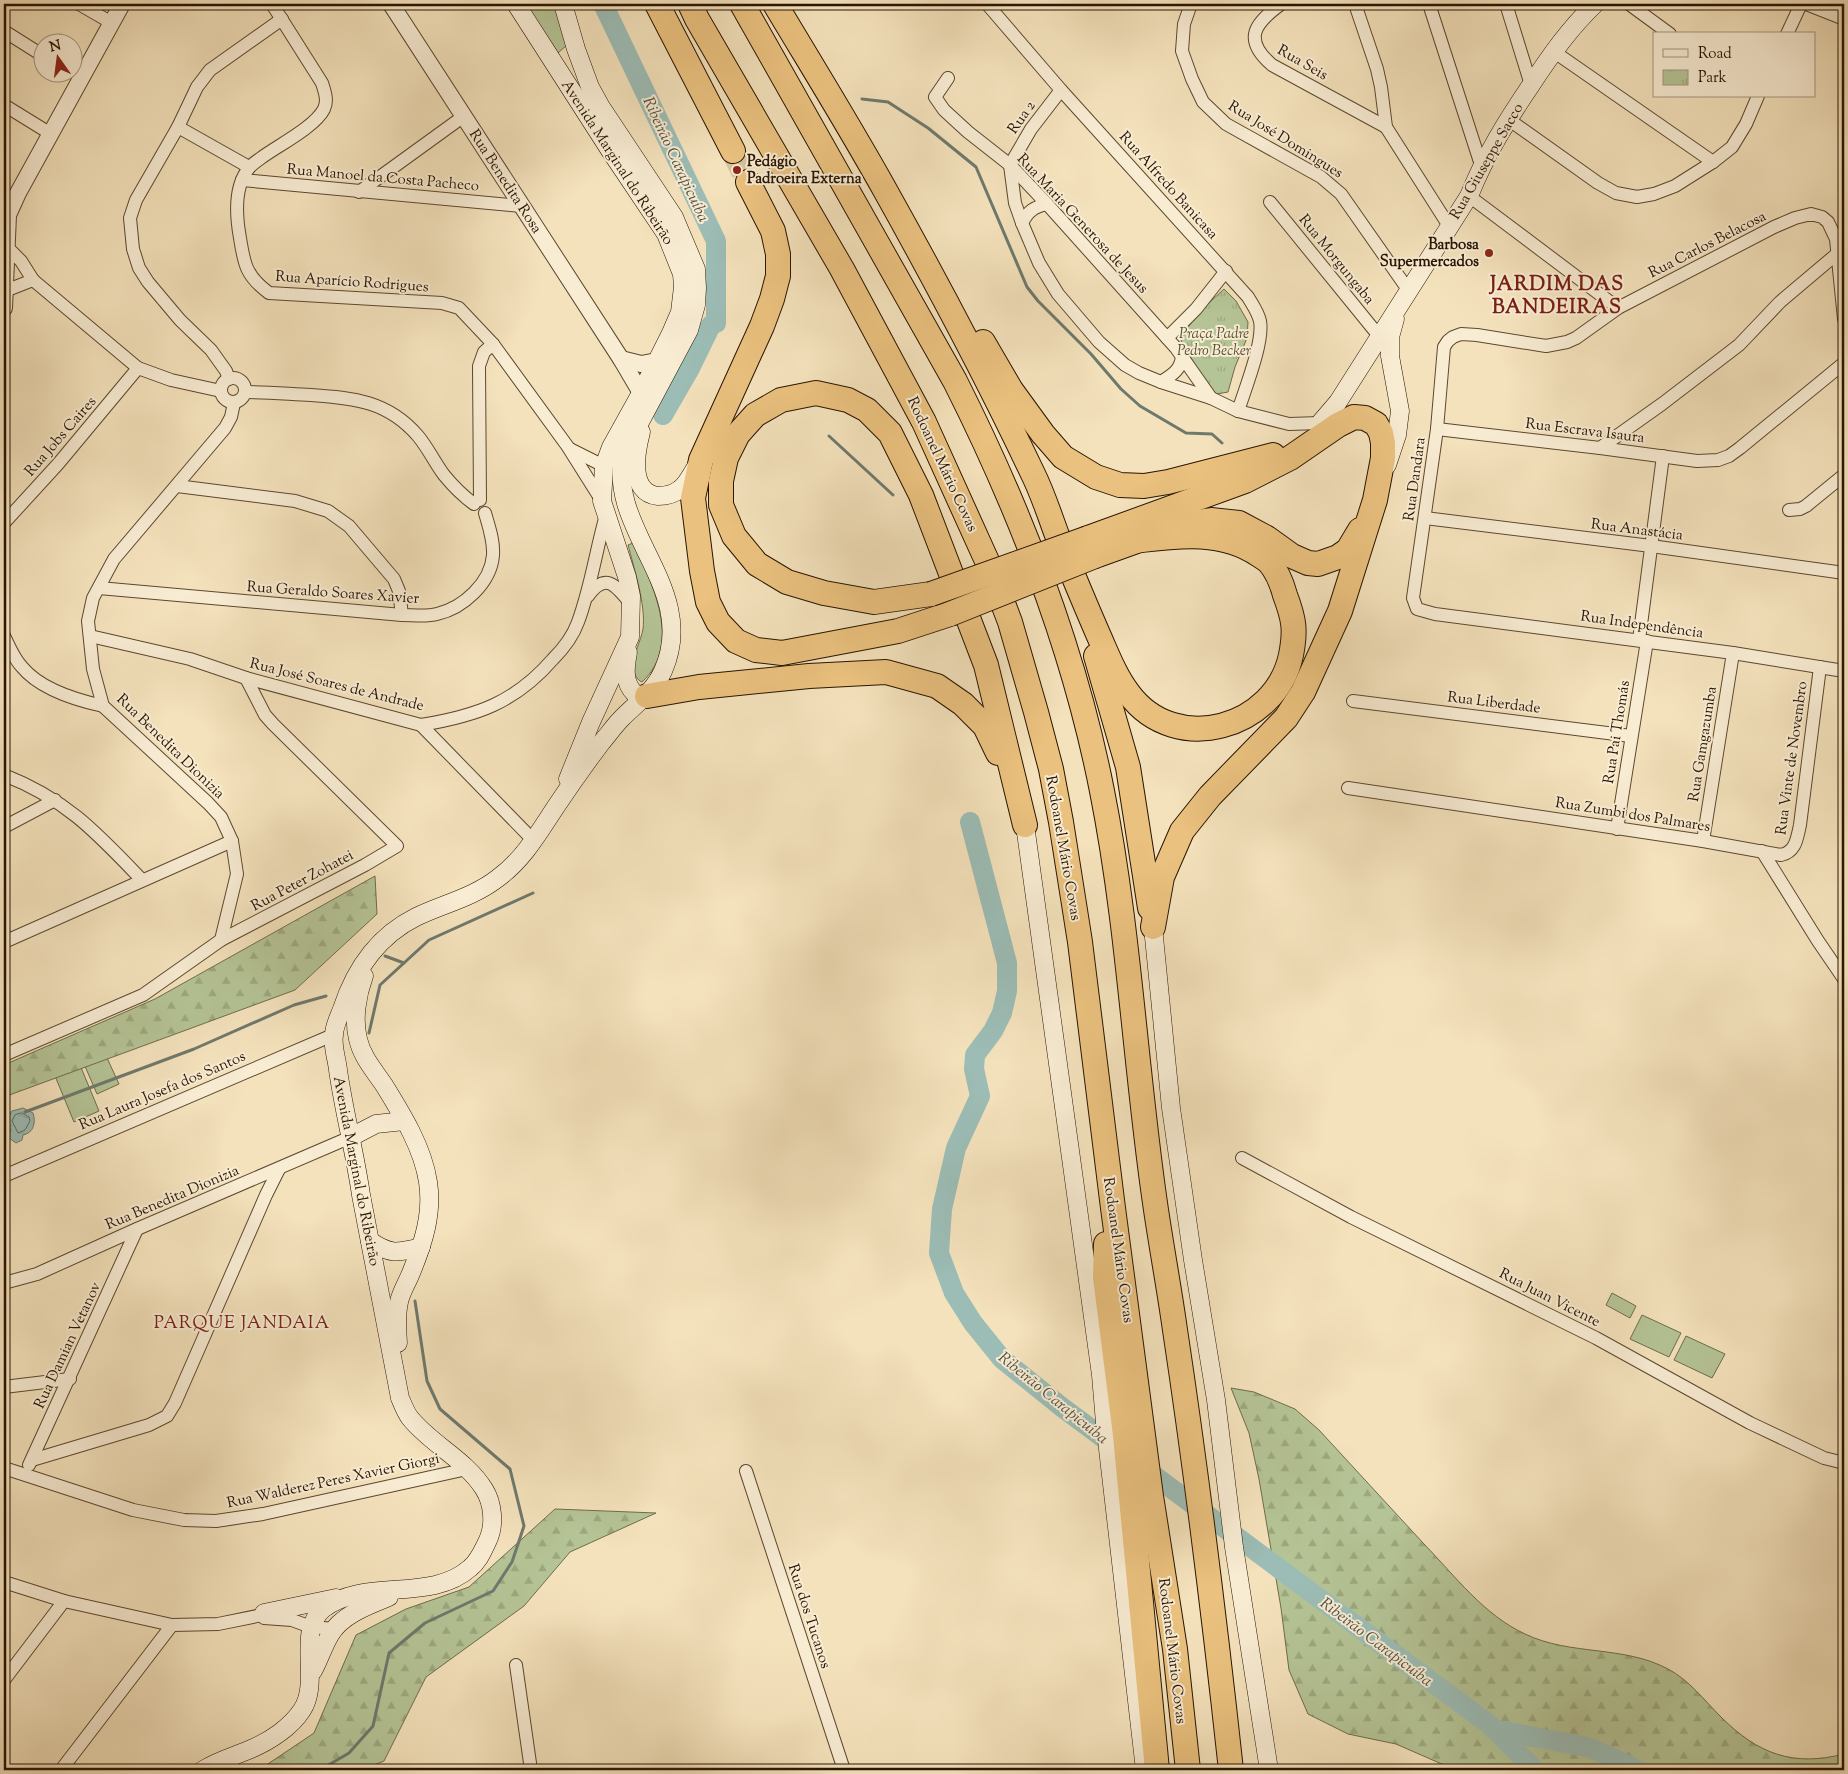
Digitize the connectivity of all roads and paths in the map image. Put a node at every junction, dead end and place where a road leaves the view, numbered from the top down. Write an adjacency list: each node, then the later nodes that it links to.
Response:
1 (80, 4): 24 (street)
2 (122, 4): 24 (street)
3 (272, 4): 22 (street, Rua Aparício Rodrigues)
4 (391, 4): 37 (street, Rua Benedita Rosa)
5 (516, 4): 74 (main road, Avenida Marginal do Ribeirão)
6 (563, 4): 84 (main road, Avenida Marginal do Ribeirão)
7 (657, 4): 42 (highway)
8 (690, 4): 151 (highway, Rodoanel Mário Covas)
9 (742, 4): 185 (highway)
10 (775, 4): 49 (highway)
11 (987, 4): 34 (street, Rua Alfredo Banicasa)
12 (1190, 4): 63 (street, Rua José Domingues)
13 (1281, 4): 39 (street, Rua Seis)
14 (1355, 4): 39 (street)
15 (1428, 4): 45 (street)
16 (1506, 4): 33 (street)
17 (1595, 4): 21 (main road, Rua Giuseppe Sacco)
18 (1629, 4): 26 (street)
19 (1801, 4): 27 (street)
20 (1806, 4): 23 (street)
21 (1580, 10): 29 (main road, Rua Giuseppe Sacco)
22 (282, 19): 40 (street); 46 (street, Rua Aparício Rodrigues)
23 (1844, 19)
24 (112, 23): 30 (street)
25 (4, 31): 28 (street)
26 (1667, 32)
27 (1789, 32)
28 (32, 49)
29 (1553, 51): 33 (main road, Rua Giuseppe Sacco); 43 (street)
30 (82, 66)
31 (948, 78): 44 (street, Rua Maria Generosa de Jesus)
32 (73, 82): 41 (street)
33 (1530, 85): 38 (main road, Rua Giuseppe Sacco)
34 (1061, 90): 44 (street, Rua 2); 60 (street, Rua Alfredo Banicasa)
35 (1757, 98): 43 (street)
36 (4, 105): 41 (street)
37 (464, 116): 50 (street); 54 (street, Rua Benedita Rosa)
38 (1508, 119): 43 (street); 45 (main road, Rua Giuseppe Sacco)
39 (1386, 127): 57 (street)
40 (178, 128): 46 (street); 77 (street)
41 (51, 134): 55 (street)
42 (733, 151)
43 (1713, 162)
44 (1010, 165): 53 (street, Rua Maria Generosa de Jesus); 56 (street)
45 (1481, 165): 51 (main road, Rua Giuseppe Sacco)
46 (249, 167): 47 (street, Rua Aparício Rodrigues)
47 (242, 180): 50 (street, Rua Manoel da Costa Pacheco); 71 (street, Rua Aparício Rodrigues)
48 (748, 182): 92 (highway)
49 (884, 188): 90 (highway); 106 (highway)
50 (360, 192): 54 (street, Rua Manoel da Costa Pacheco)
51 (1469, 196): 57 (main road, Rua Giuseppe Sacco); 65 (street)
52 (1270, 202): 68 (street, Rua Morgungaba)
53 (1047, 204): 56 (street); 70 (street, Rua Maria Generosa de Jesus)
54 (522, 206): 73 (street, Rua Benedita Rosa)
55 (6, 214): 58 (street)
56 (1022, 223): 78 (street)
57 (1449, 226): 63 (main road, Rua Giuseppe Sacco)
58 (7, 247): 61 (street); 62 (street)
59 (1838, 253): 65 (street, Rua Carlos Belacosa); 67 (street, Rua Carlos Belacosa); 89 (street)
60 (1226, 271): 70 (street); 85 (street, Rua Alfredo Banicasa)
61 (33, 280): 62 (street); 76 (street)
62 (5, 291): 64 (street)
63 (1409, 291): 66 (main road, Rua Giuseppe Sacco)
64 (4, 308)
65 (1618, 308): 69 (street, Rua Carlos Belacosa)
66 (1397, 312): 68 (main road, Rua Giuseppe Sacco); 96 (main road)
67 (1844, 319)
68 (1379, 336): 86 (main road, Rua Giuseppe Sacco)
69 (1453, 336): 87 (street, Rua Dandara)
70 (1167, 338): 72 (street, Rua Maria Generosa de Jesus)
71 (493, 344): 88 (street, Rua Aparício Rodrigues); 97 (street)
72 (1182, 356): 78 (street); 82 (street, Rua Maria Generosa de Jesus)
73 (621, 359): 74 (street); 81 (street, Rua Benedita Rosa)
74 (657, 361): 81 (main road, Avenida Marginal do Ribeirão)
75 (1844, 363): 91 (street, Rua Escrava Isaura)
76 (138, 368): 79 (street); 101 (street, Rua Jobs Caires)
77 (229, 379): 79 (street); 80 (street)
78 (1161, 382): 82 (street)
79 (221, 391): 83 (street)
80 (245, 392): 83 (street); 97 (street)
81 (641, 393): 93 (main road, Avenida Marginal do Ribeirão)
82 (1211, 398): 85 (street)
83 (234, 403): 95 (street, Rua Benedita Dionizia)
84 (647, 410): 92 (main road); 122 (main road, Avenida Marginal do Ribeirão)
85 (1238, 411): 86 (street)
86 (1320, 423): 90 (highway)
87 (1437, 429): 89 (street, Rua Escrava Isaura); 100 (street, Rua Dandara)
88 (568, 448): 93 (street, Rua Aparício Rodrigues); 98 (street, Rua Aparício Rodrigues)
89 (1600, 448): 91 (street, Rua Escrava Isaura)
90 (1290, 450): 96 (highway); 104 (highway)
91 (1663, 456): 103 (street, Rua Pai Thomás)
92 (701, 460): 112 (highway)
93 (604, 466): 98 (main road, Avenida Marginal do Ribeirão)
94 (1844, 476): 99 (street)
95 (177, 486): 107 (street, Rua Benedita Dionizia); 111 (street)
96 (1376, 500): 102 (highway); 139 (highway)
97 (477, 502): 111 (street, Rua Geraldo Soares Xavier)
98 (604, 508): 108 (street, Rua José Soares de Andrade); 109 (main road, Avenida Marginal do Ribeirão)
99 (1790, 510)
100 (1425, 518): 103 (street, Rua Anastácia); 110 (street, Rua Dandara)
101 (4, 523)
102 (1133, 541): 104 (highway); 106 (highway)
103 (1651, 546): 105 (street, Rua Anastácia); 116 (street, Rua Pai Thomás)
104 (1091, 547): 112 (highway, bridge); 131 (highway, bridge)
105 (1844, 573)
106 (1075, 580): 139 (highway)
107 (99, 588): 111 (street, Rua Geraldo Soares Xavier); 114 (street, Rua Benedita Dionizia)
108 (585, 600): 109 (street, Rua José Soares de Andrade); 125 (street, Rua José Soares de Andrade)
109 (631, 604): 115 (main road, Avenida Marginal do Ribeirão)
110 (1435, 614): 116 (street, Rua Independência)
111 (402, 615)
112 (898, 631): 121 (highway)
113 (4, 636): 124 (street)
114 (90, 636): 120 (street, Rua José Soares de Andrade); 124 (street, Rua Benedita Dionizia)
115 (630, 637): 122 (main road); 130 (main road, Avenida Marginal do Ribeirão)
116 (1643, 641): 117 (street, Rua Independência); 126 (street, Rua Pai Thomás)
117 (1734, 653): 118 (street, Rua Independência); 136 (street, Rua Gamgazumba)
118 (1820, 668): 119 (street, Rua Independência); 137 (street, Rua Vinte de Novembro)
119 (1844, 671)
120 (246, 678): 125 (street, Rua José Soares de Andrade); 140 (street, Rua Peter Zohatei)
121 (699, 687): 122 (highway); 131 (highway)
122 (647, 696): 130 (main road, Avenida Marginal do Ribeirão)
123 (1353, 702): 126 (street, Rua Liberdade)
124 (103, 706): 134 (street, Rua Benedita Dionizia)
125 (421, 725): 135 (street)
126 (1631, 736): 133 (street, Rua Pai Thomás)
127 (4, 775): 129 (street)
128 (1348, 788): 133 (street, Rua Zumbi dos Palmares)
129 (55, 800): 132 (street); 138 (street)
130 (558, 805): 135 (main road, Avenida Marginal do Ribeirão)
131 (1025, 825): 182 (main road)
132 (4, 827)
133 (1618, 828): 136 (street, Rua Zumbi dos Palmares)
134 (232, 841): 138 (street); 140 (street, Rua Benedita Dionizia)
135 (534, 841): 142 (main road, Avenida Marginal do Ribeirão)
136 (1703, 841): 137 (street, Rua Zumbi dos Palmares)
137 (1762, 851): 143 (street)
138 (142, 880): 141 (street)
139 (1153, 928): 186 (main road)
140 (221, 940): 145 (street)
141 (4, 942)
142 (371, 951): 144 (main road, Avenida Marginal do Ribeirão); 146 (main road, Avenida Marginal do Ribeirão)
143 (1844, 979)
144 (333, 1035): 147 (main road, Avenida Marginal do Ribeirão); 150 (street, Rua Laura Josefa dos Santos)
145 (4, 1055)
146 (404, 1121): 147 (main road); 154 (main road, Avenida Marginal do Ribeirão)
147 (351, 1137): 149 (street, Rua Benedita Dionizia); 153 (main road, Avenida Marginal do Ribeirão)
148 (1242, 1158): 160 (street, Rua Juan Vicente)
149 (279, 1169): 152 (street, Rua Benedita Dionizia); 159 (street)
150 (4, 1176)
151 (1113, 1208): 183 (highway); 184 (highway, Rodoanel Mário Covas)
152 (138, 1229): 155 (street, Rua Benedita Dionizia); 156 (street, Rua Damian Vetanov)
153 (370, 1241): 154 (main road); 158 (main road, Avenida Marginal do Ribeirão)
154 (421, 1248): 158 (main road, Avenida Marginal do Ribeirão)
155 (4, 1283)
156 (70, 1379): 157 (street); 159 (street, Rua Damian Vetanov)
157 (4, 1387)
158 (400, 1398): 162 (main road, Avenida Marginal do Ribeirão)
159 (32, 1460): 164 (street, Rua Damian Vetanov)
160 (1844, 1463)
161 (4, 1468): 164 (street, Rua Walderez Peres Xavier Giorgi)
162 (467, 1469): 164 (street, Rua Walderez Peres Xavier Giorgi); 166 (main road, Avenida Marginal do Ribeirão)
163 (746, 1472): 181 (street, Rua dos Tucanos)
164 (25, 1474)
165 (4, 1582): 168 (street)
166 (410, 1588): 167 (main road, Avenida Marginal do Ribeirão); 174 (main road, Avenida Marginal do Ribeirão)
167 (344, 1597): 169 (main road, Avenida Marginal do Ribeirão); 170 (main road)
168 (64, 1600): 172 (street); 177 (street)
169 (323, 1610): 170 (street); 173 (main road, Avenida Marginal do Ribeirão)
170 (264, 1614): 171 (street)
171 (246, 1618): 172 (street); 173 (street)
172 (172, 1625): 178 (street)
173 (312, 1627): 174 (street); 176 (main road, Avenida Marginal do Ribeirão)
174 (335, 1629): 176 (main road, Avenida Marginal do Ribeirão)
175 (516, 1665): 180 (street)
176 (311, 1676): 179 (main road, Avenida Marginal do Ribeirão)
177 (4, 1680)
178 (62, 1770)
179 (203, 1770)
180 (531, 1770)
181 (844, 1770)
182 (1146, 1770)
183 (1157, 1770)
184 (1188, 1770)
185 (1231, 1770)
186 (1268, 1770)

